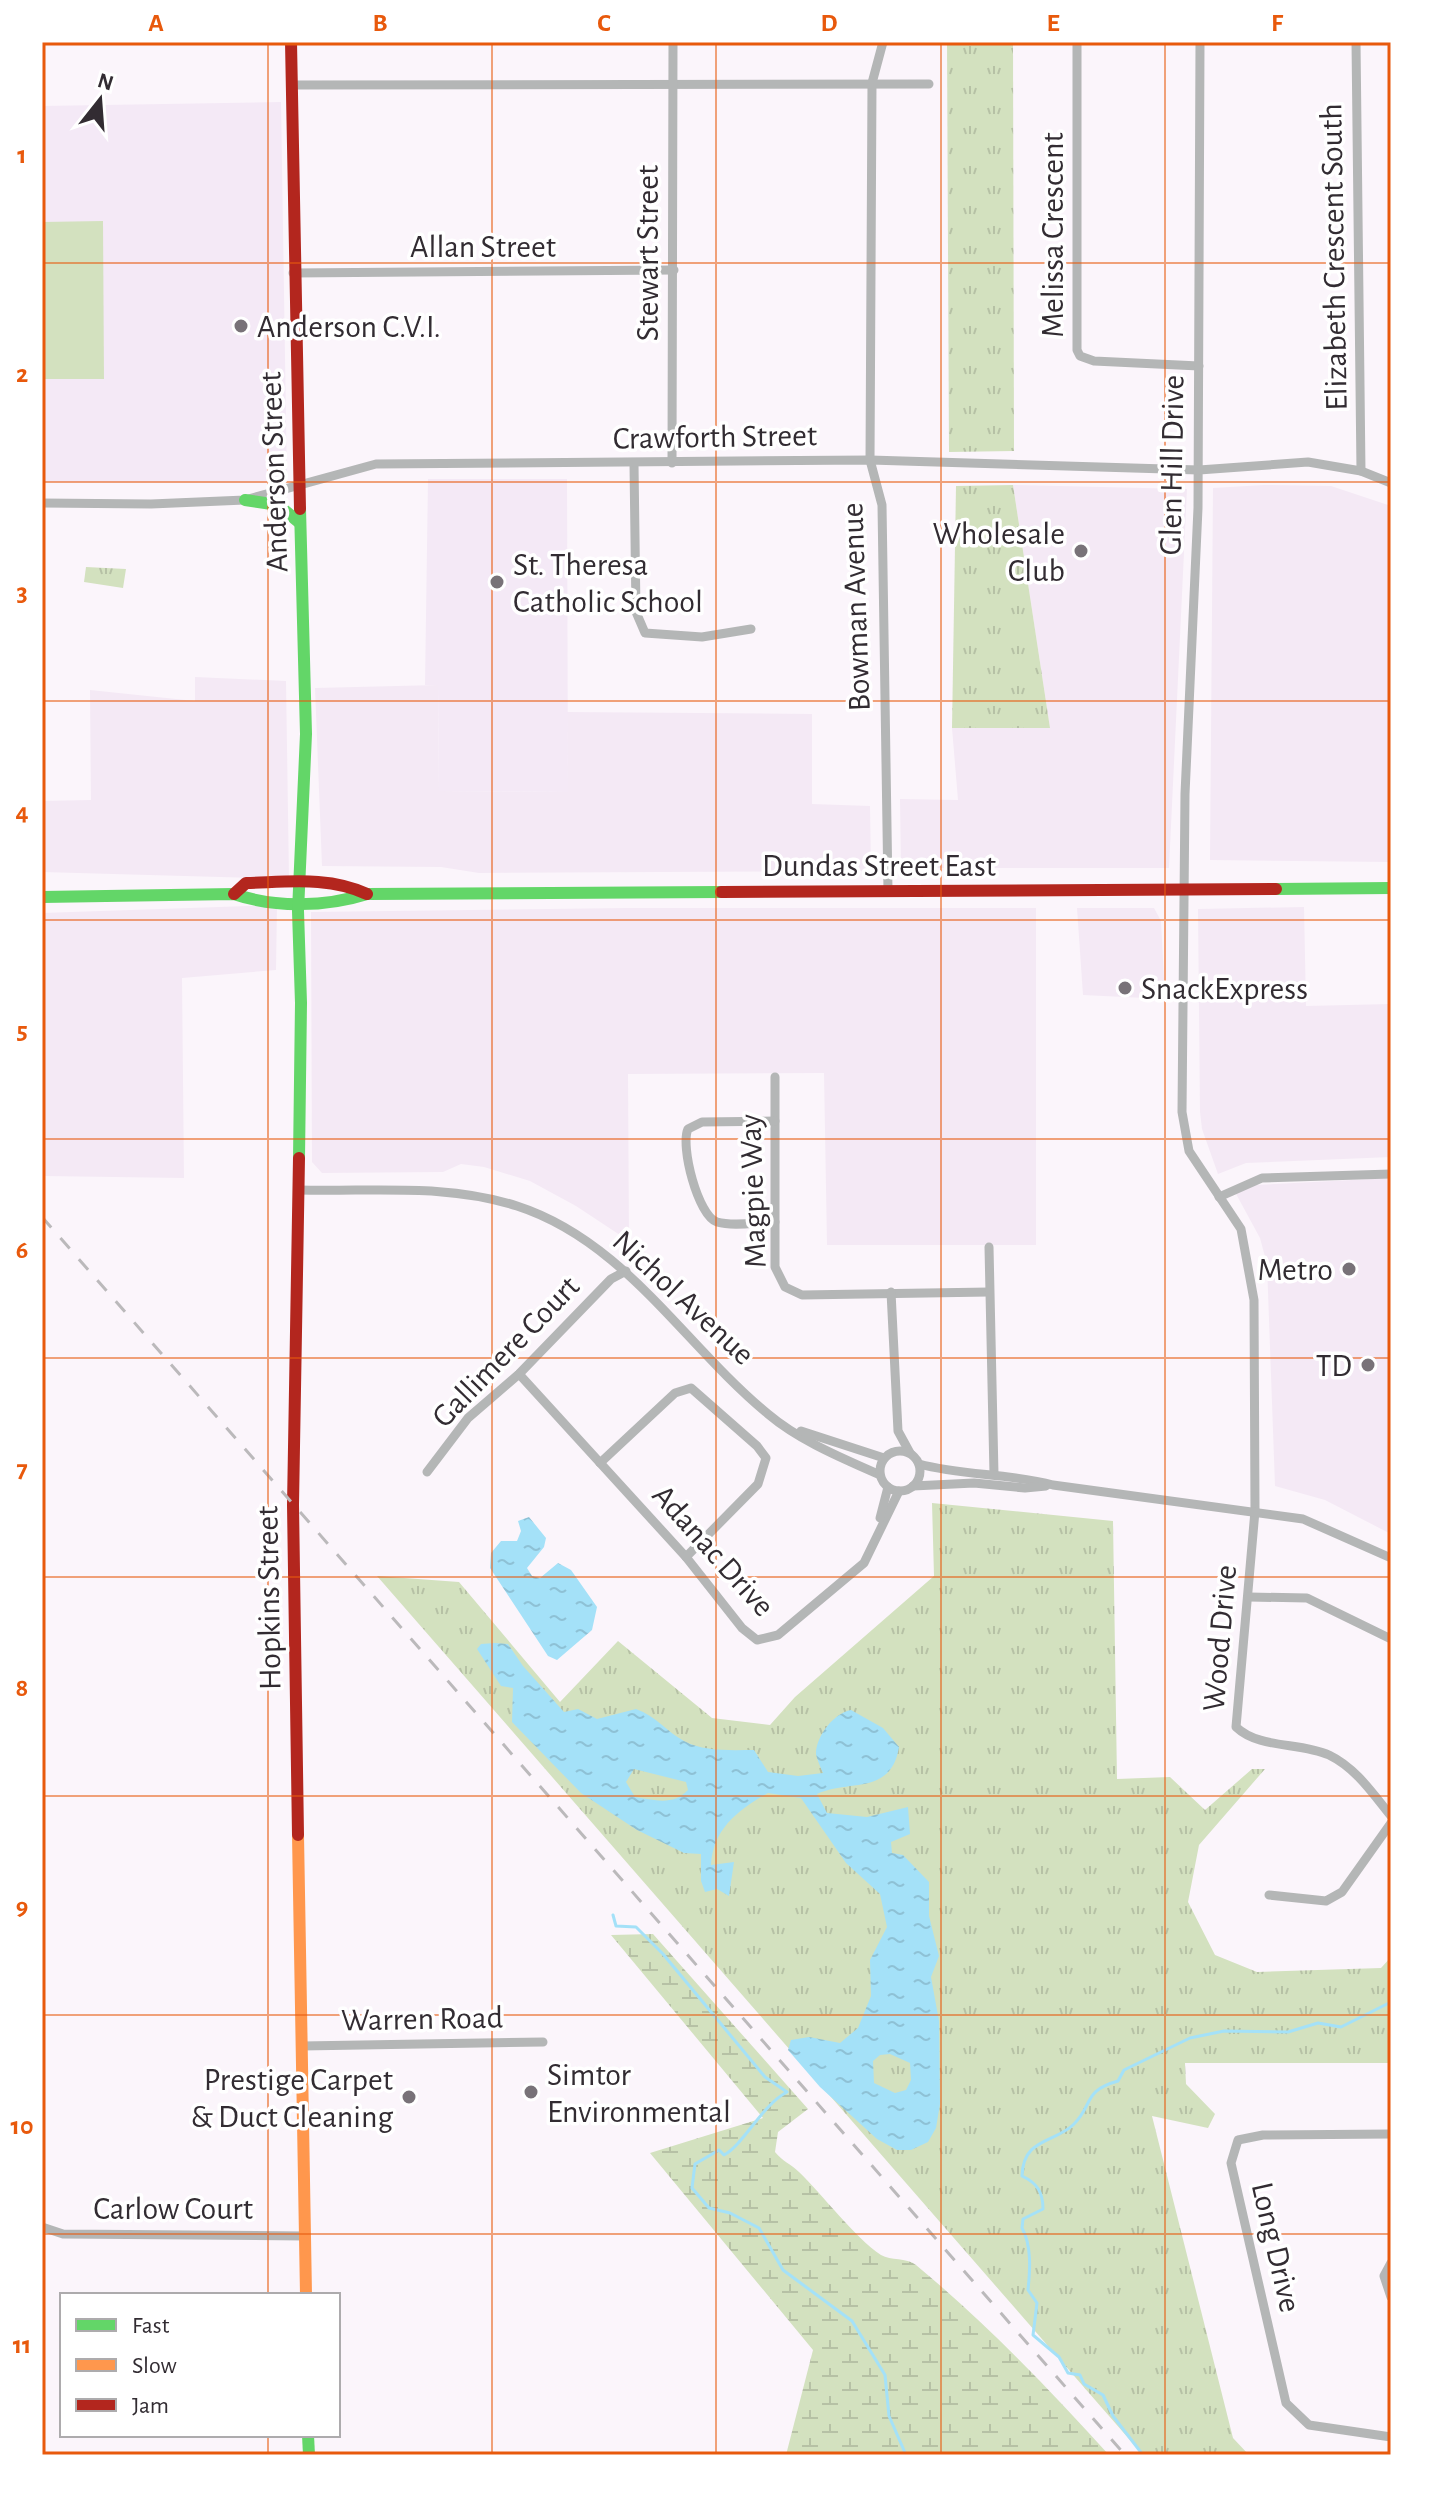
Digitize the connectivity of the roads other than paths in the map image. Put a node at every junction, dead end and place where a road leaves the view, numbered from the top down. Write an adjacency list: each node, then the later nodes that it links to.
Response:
1 (291, 42): 10 (main road, Anderson Street)
2 (673, 42): 7 (street, Stewart Street)
3 (883, 42): 8 (street, Bowman Avenue)
4 (1077, 42): 13 (street, Melissa Crescent)
5 (1200, 42): 13 (street, Glen Hill Drive)
6 (1356, 42): 18 (street, Elizabeth Crescent South)
7 (673, 83): 8 (street); 10 (street); 11 (street, Stewart Street)
8 (872, 83): 9 (street); 14 (street, Bowman Avenue)
9 (929, 84)
10 (292, 85): 12 (main road, Anderson Street)
11 (674, 270): 12 (street, Allan Street); 15 (street, Stewart Street)
12 (293, 273): 20 (main road, Anderson Street)
13 (1199, 366): 17 (street, Glen Hill Drive)
14 (870, 460): 15 (street, Crawforth Street); 17 (street, Crawforth Street); 28 (street, Bowman Avenue)
15 (672, 463): 16 (street, Crawforth Street)
16 (634, 464): 20 (street, Crawforth Street); 24 (street)
17 (1199, 470): 18 (street, Crawforth Street); 27 (street, Glen Hill Drive)
18 (1361, 471): 19 (street, Crawforth Street)
19 (1391, 483)
20 (300, 484): 21 (street, Crawforth Street); 23 (main road, Anderson Street)
21 (245, 500): 22 (street, Crawforth Street); 23 (main road)
22 (42, 503)
23 (300, 523): 25 (main road, Anderson Street)
24 (751, 629)
25 (300, 883): 29 (main road, Dundas Street East); 30 (main road, Dundas Street East); 32 (main road, Anderson Street)
26 (1391, 888): 27 (main road, Dundas Street East)
27 (1183, 890): 28 (main road, Dundas Street East); 37 (street, Glen Hill Drive)
28 (888, 891): 30 (main road, Dundas Street East)
29 (234, 894): 31 (main road, Dundas Street East); 32 (main road, Dundas Street East)
30 (367, 894): 32 (main road, Dundas Street East)
31 (42, 897)
32 (299, 901): 36 (main road, Hopkins Street)
33 (775, 1077): 34 (street, Magpie Way)
34 (775, 1121): 38 (street, Magpie Way); 38 (street)
35 (1391, 1174): 37 (street)
36 (299, 1190): 40 (street, Nichol Avenue); 67 (main road, Hopkins Street)
37 (1219, 1197): 57 (street, Wood Drive)
38 (775, 1222): 41 (street, Magpie Way)
39 (989, 1247): 42 (street)
40 (626, 1271): 43 (street, Gallimere Court); 44 (street, Nichol Avenue)
41 (891, 1292): 42 (street, Magpie Way); 45 (street)
42 (989, 1292): 51 (street)
43 (519, 1374): 48 (street, Adanac Drive); 50 (street, Gallimere Court)
44 (791, 1427): 47 (street, Nichol Avenue); 52 (street, Nichol Avenue)
45 (898, 1431): 46 (street); 47 (street)
46 (910, 1453): 47 (street); 49 (street)
47 (887, 1455): 52 (street)
48 (600, 1463): 59 (street, Adanac Drive); 59 (street)
49 (919, 1464): 51 (street); 54 (street)
50 (427, 1472)
51 (994, 1474): 53 (street)
52 (880, 1475): 55 (street)
53 (1053, 1485): 54 (street); 57 (street)
54 (913, 1486): 56 (street)
55 (888, 1487): 56 (street); 58 (street, Adanac Drive)
56 (899, 1491): 58 (street, Adanac Drive)
57 (1255, 1511): 60 (street); 61 (street, Wood Drive)
58 (878, 1533): 59 (street, Adanac Drive)
59 (686, 1557)
60 (1391, 1558)
61 (1249, 1597): 62 (street); 63 (street, Wood Drive)
62 (1391, 1639)
63 (1391, 1816)
64 (1391, 1823): 65 (street)
65 (1269, 1895)
66 (543, 2042): 67 (street, Warren Road)
67 (302, 2046): 70 (main road, Hopkins Street)
68 (1391, 2134): 74 (street, Long Drive)
69 (42, 2227): 70 (street, Carlow Court)
70 (305, 2236): 72 (main road, Hopkins Street)
71 (1391, 2263): 73 (street)
72 (306, 2293)
73 (1391, 2297)
74 (1391, 2437)

